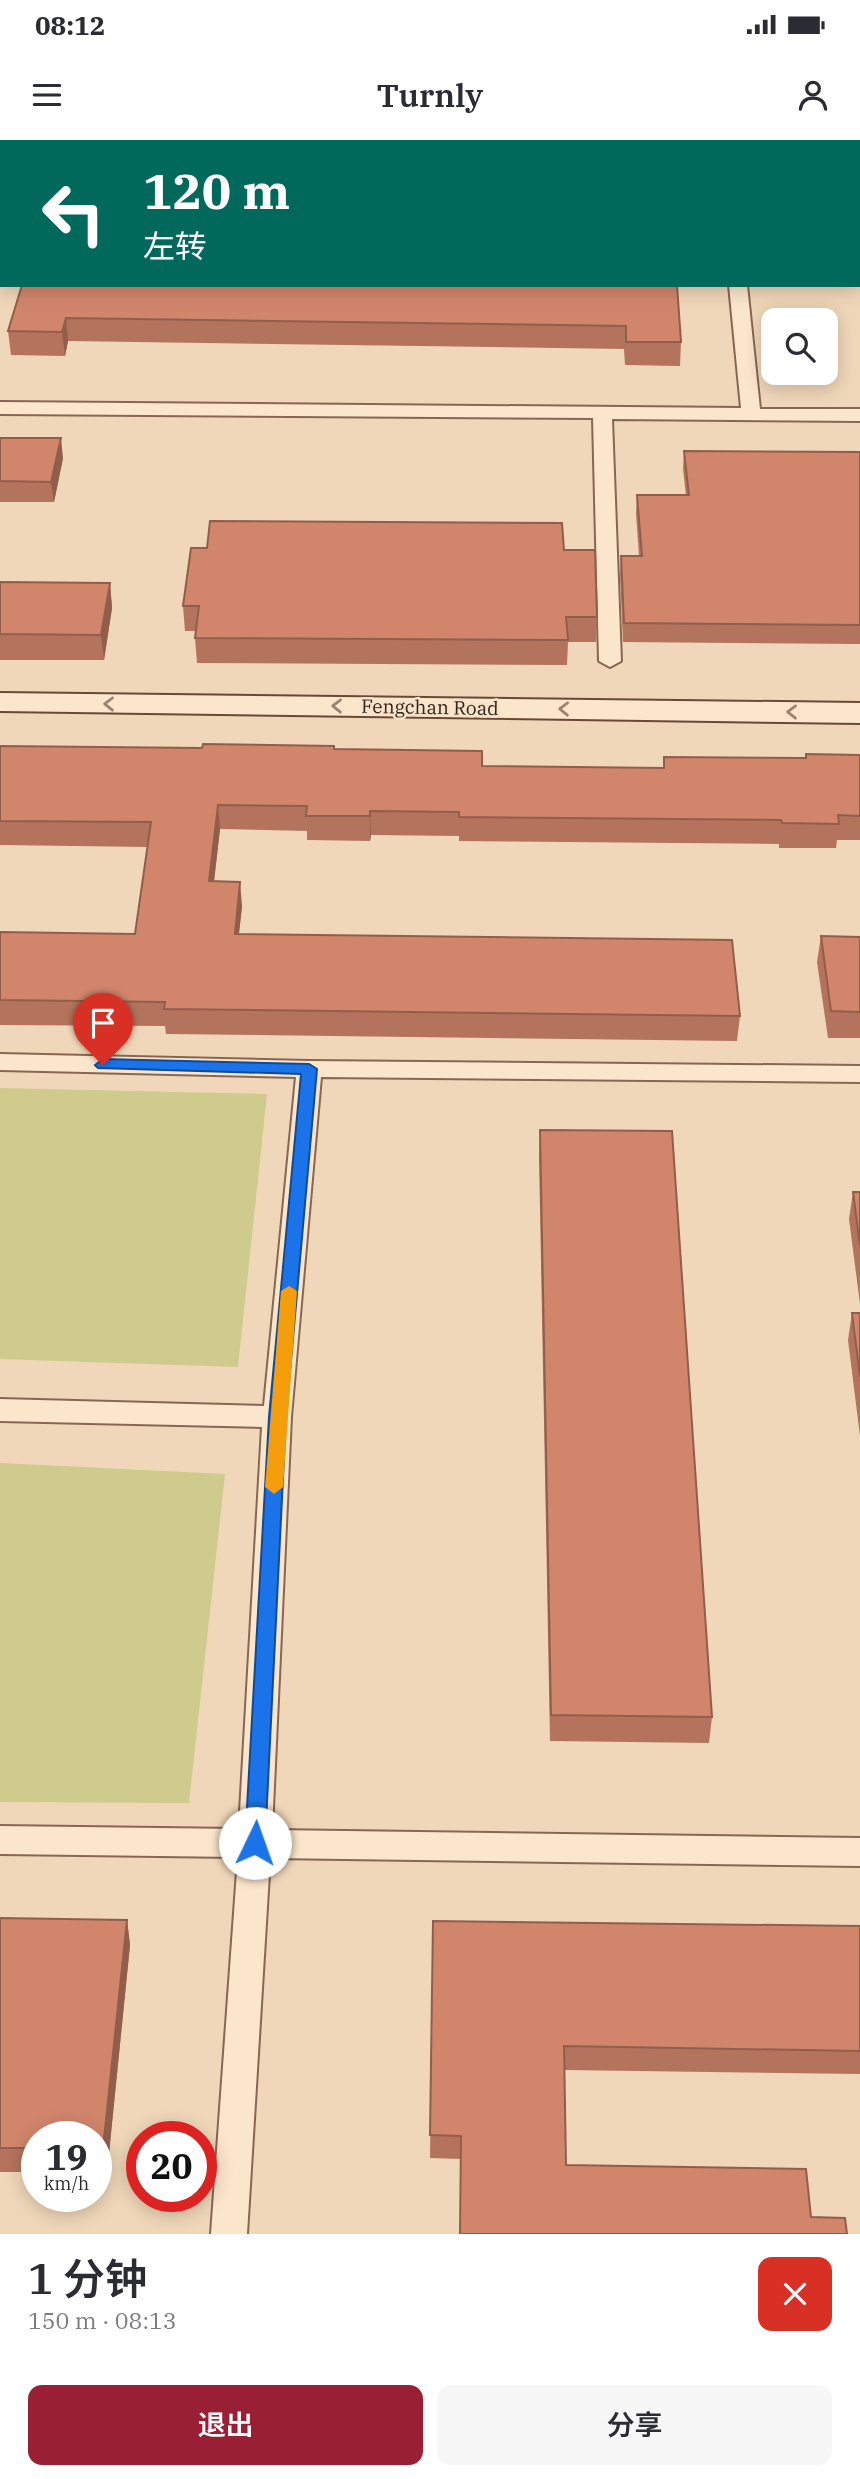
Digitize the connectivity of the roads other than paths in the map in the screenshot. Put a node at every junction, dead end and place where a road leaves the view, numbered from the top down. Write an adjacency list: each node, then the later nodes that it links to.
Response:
1 (737, 287): 4 (lane)
2 (0, 408): 3 (lane)
3 (602, 413): 4 (lane); 6 (lane)
4 (751, 414): 5 (lane)
5 (860, 415)
6 (610, 661)
7 (0, 702): 8 (street, Fengchan Road, one-way to 7)
8 (860, 713)
9 (0, 1062): 10 (lane)
10 (309, 1069): 11 (lane); 13 (lane)
11 (860, 1074)
12 (0, 1410): 13 (lane)
13 (277, 1417): 15 (lane)
14 (0, 1840): 15 (lane)
15 (255, 1843): 16 (lane); 17 (lane)
16 (860, 1852)
17 (229, 2234)

